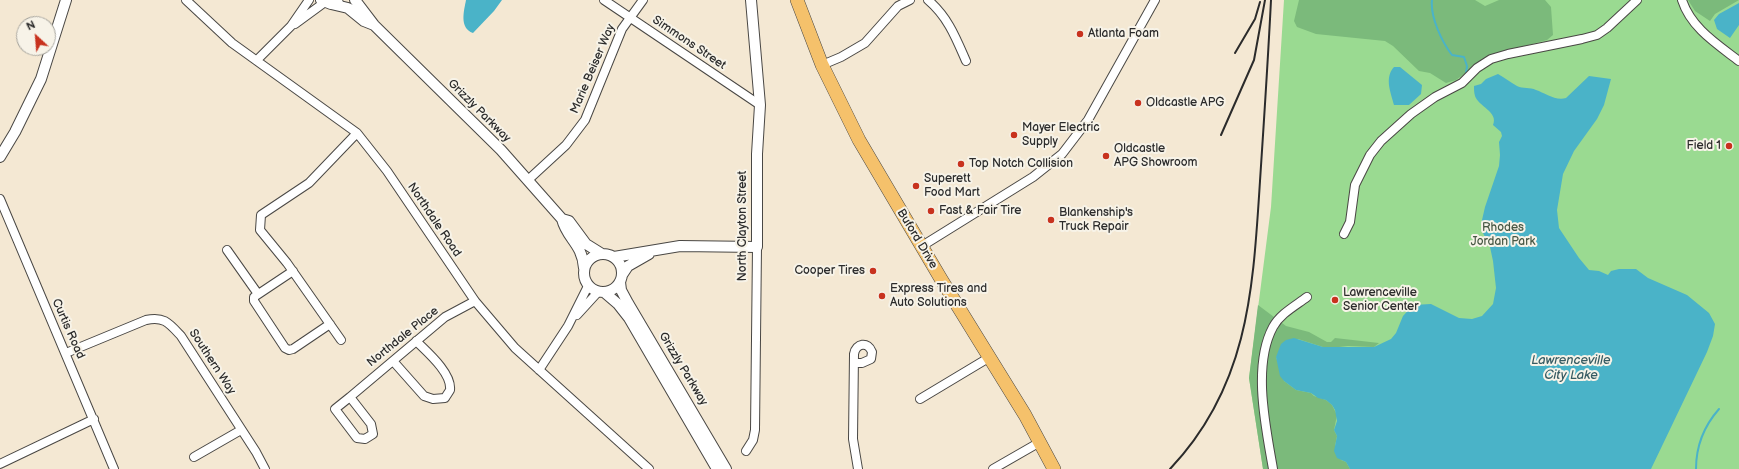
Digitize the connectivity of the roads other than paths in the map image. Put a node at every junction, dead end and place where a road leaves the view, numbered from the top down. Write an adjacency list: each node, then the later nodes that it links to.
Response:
1 (66, 0): 25 (street)
2 (186, 0): 19 (street, Northdale Road)
3 (309, 0): 18 (street)
4 (343, 0): 15 (street)
5 (355, 0): 17 (street, Grizzly Parkway)
6 (604, 0): 16 (street, Simmons Street)
7 (643, 0): 16 (street, Marie Beiser Way)
8 (751, 0): 23 (street, North Clayton Street)
9 (797, 0): 22 (highway, Buford Drive)
10 (910, 0): 22 (street)
11 (928, 0): 20 (street)
12 (1155, 0): 30 (street)
13 (1637, 0): 29 (street)
14 (1682, 0): 21 (street)
15 (326, 2): 17 (street, Grizzly Parkway); 18 (street)
16 (630, 18): 23 (street, Simmons Street); 26 (street, Marie Beiser Way)
17 (374, 25): 26 (street, Grizzly Parkway)
18 (291, 26): 19 (street)
19 (257, 60): 24 (street, Northdale Road)
20 (966, 61)
21 (1739, 61)
22 (822, 66): 30 (highway, Buford Drive)
23 (760, 105): 31 (street, North Clayton Street)
24 (357, 133): 37 (street); 43 (street, Northdale Road)
25 (0, 157)
26 (528, 180): 28 (street, Grizzly Parkway)
27 (0, 199): 48 (street, Curtis Road)
28 (562, 219): 34 (street, Grizzly Parkway); 36 (street, Grizzly Parkway)
29 (1344, 234)
30 (922, 246): 49 (highway, Buford Drive)
31 (757, 247): 33 (street); 58 (street, North Clayton Street)
32 (227, 250): 41 (street)
33 (654, 251): 35 (street); 38 (street)
34 (602, 254): 35 (street); 36 (street)
35 (614, 257): 38 (street)
36 (584, 268): 39 (street)
37 (293, 271): 41 (street); 44 (street)
38 (621, 278): 40 (street); 65 (street, Grizzly Parkway)
39 (588, 286): 40 (street); 45 (street)
40 (601, 292): 45 (street); 64 (street, Grizzly Parkway)
41 (258, 294): 44 (street)
42 (1307, 297): 69 (street)
43 (475, 301): 47 (street, Northdale Place); 52 (street, Northdale Road)
44 (330, 324): 46 (street)
45 (568, 326): 52 (street)
46 (341, 340)
47 (416, 340): 50 (street, Northdale Place); 50 (street)
48 (66, 353): 55 (street, Curtis Road); 56 (street, Southern Way)
49 (990, 357): 54 (street); 57 (highway, Buford Drive)
50 (393, 361): 53 (street, Northdale Place)
51 (854, 363): 66 (street)
52 (539, 370): 63 (street, Northdale Road)
53 (350, 397): 53 (street, Northdale Place)
54 (920, 399)
55 (94, 419): 60 (street); 61 (street, Curtis Road)
56 (241, 430): 59 (street); 62 (street, Southern Way)
57 (1040, 442): 67 (street); 68 (highway, Buford Drive)
58 (746, 451)
59 (194, 457)
60 (0, 464)
61 (114, 469)
62 (265, 469)
63 (648, 469)
64 (717, 469)
65 (726, 469)
66 (858, 469)
67 (993, 469)
68 (1054, 469)
69 (1273, 469)

